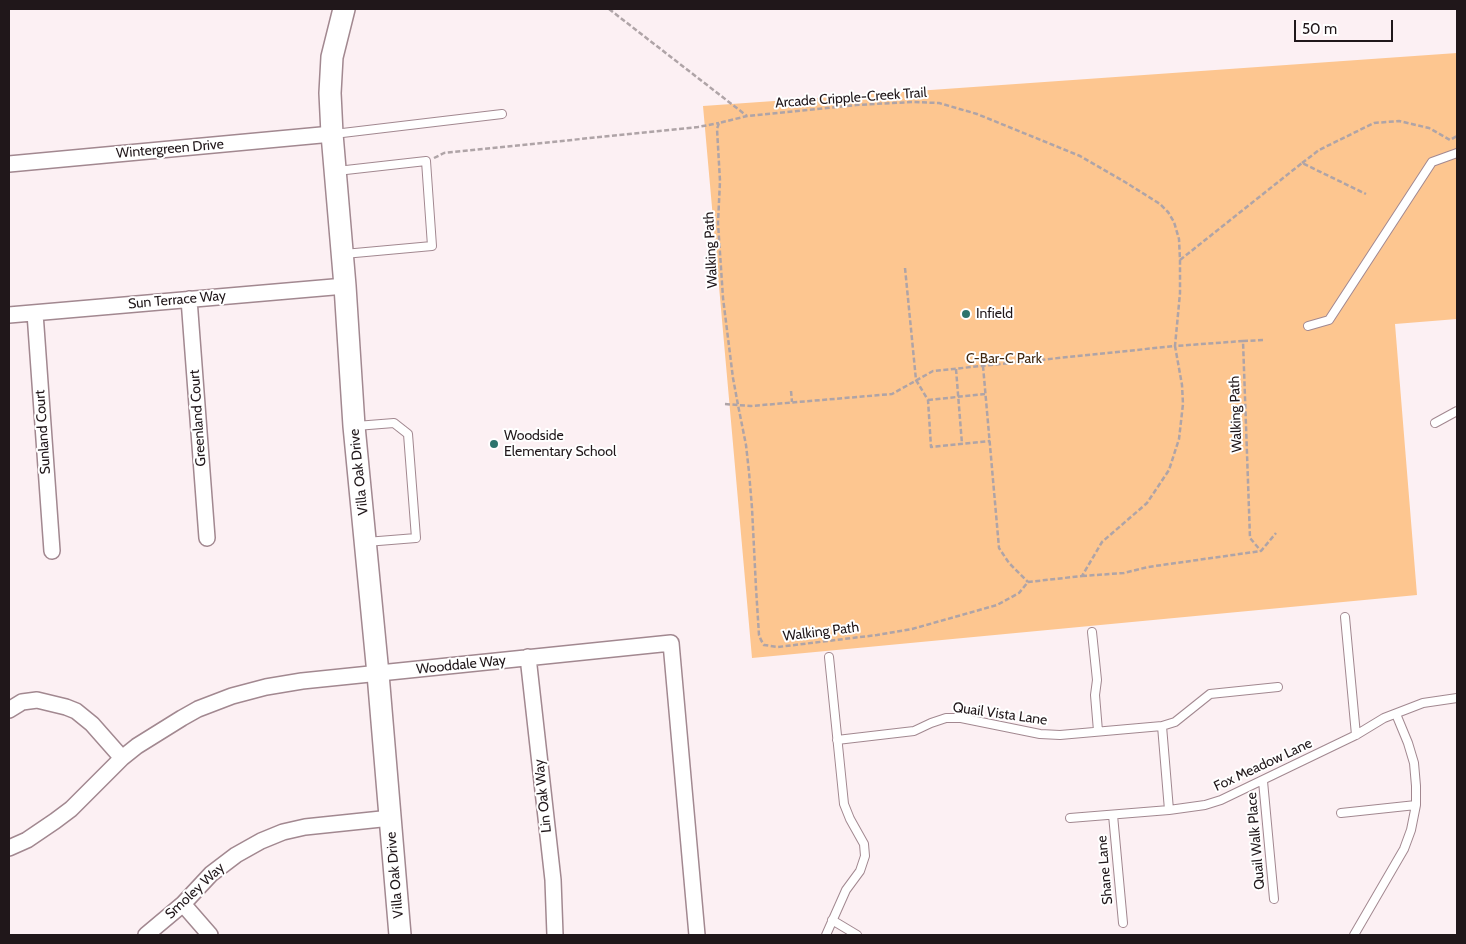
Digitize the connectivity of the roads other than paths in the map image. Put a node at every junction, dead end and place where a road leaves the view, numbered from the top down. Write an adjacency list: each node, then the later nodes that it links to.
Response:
1 (344, 9): 3 (street, Villa Oak Drive)
2 (502, 114): 3 (lane)
3 (332, 134): 5 (street, Wintergreen Drive); 6 (street, Villa Oak Drive)
4 (1457, 153): 12 (lane)
5 (9, 164)
6 (335, 171): 7 (street, Villa Oak Drive); 7 (lane)
7 (342, 254): 8 (street, Villa Oak Drive)
8 (345, 286): 9 (street, Sun Terrace Way); 15 (street, Villa Oak Drive)
9 (189, 299): 10 (street, Sun Terrace Way); 16 (street, Greenland Court)
10 (35, 313): 11 (street, Sun Terrace Way); 18 (street, Sunland Court)
11 (9, 315)
12 (1308, 326)
13 (1457, 412): 14 (lane)
14 (1435, 423)
15 (354, 426): 17 (street, Villa Oak Drive); 17 (lane)
16 (207, 538)
17 (366, 542): 23 (street, Villa Oak Drive)
18 (52, 551)
19 (1345, 616): 30 (lane)
20 (1092, 632): 29 (lane)
21 (829, 657): 31 (lane)
22 (528, 658): 23 (street, Wooddale Way); 48 (street, Lin Oak Way); 49 (street, Wooddale Way)
23 (378, 674): 32 (street, Wooddale Way); 38 (street, Villa Oak Drive)
24 (1278, 687): 28 (lane)
25 (1457, 698): 27 (lane, Fox Meadow Lane)
26 (9, 710): 32 (street)
27 (1396, 714): 30 (lane, Fox Meadow Lane); 34 (lane)
28 (1162, 726): 29 (lane, Quail Vista Lane); 35 (lane)
29 (1098, 731): 31 (lane, Quail Vista Lane)
30 (1356, 735): 33 (lane, Fox Meadow Lane)
31 (837, 740): 43 (lane)
32 (122, 758): 40 (street, Wooddale Way)
33 (1263, 781): 35 (lane, Fox Meadow Lane); 41 (lane, Quail Walk Place)
34 (1416, 805): 36 (lane); 52 (lane)
35 (1170, 810): 37 (lane, Fox Meadow Lane)
36 (1341, 813)
37 (1113, 815): 39 (lane, Fox Meadow Lane); 44 (lane, Shane Lane)
38 (391, 818): 42 (street, Smoley Way); 47 (street, Villa Oak Drive)
39 (1070, 818)
40 (9, 848)
41 (1274, 899)
42 (183, 904): 45 (street, Smoley Way); 46 (street)
43 (832, 920): 50 (lane); 51 (lane)
44 (1123, 922)
45 (146, 935)
46 (210, 935)
47 (400, 935)
48 (555, 935)
49 (697, 935)
50 (826, 935)
51 (857, 935)
52 (1354, 935)

